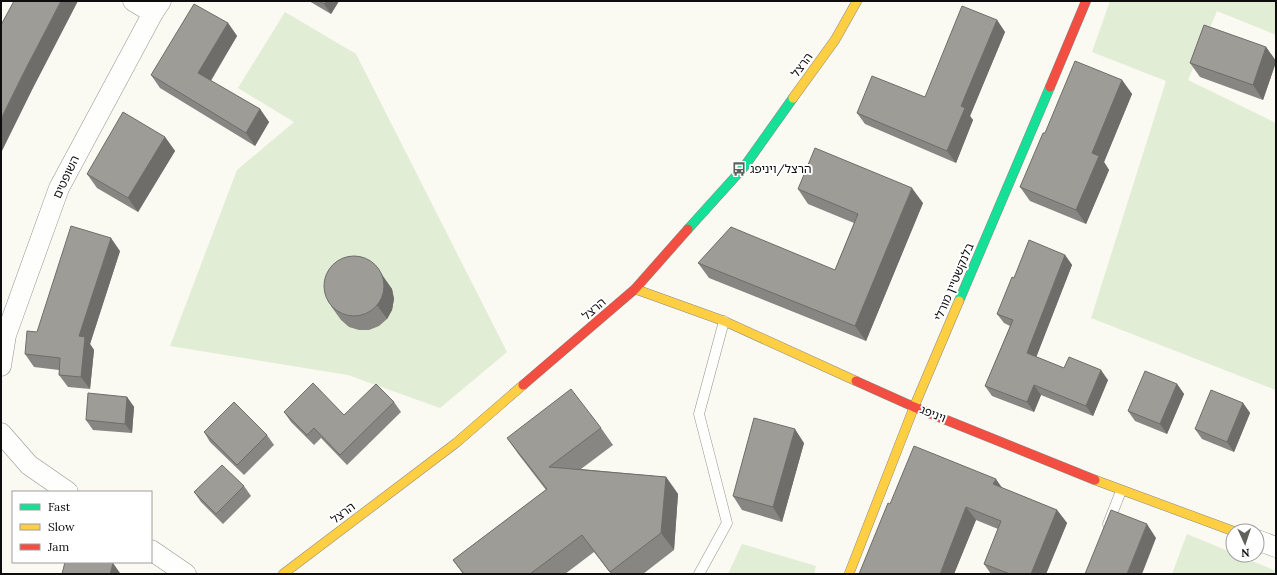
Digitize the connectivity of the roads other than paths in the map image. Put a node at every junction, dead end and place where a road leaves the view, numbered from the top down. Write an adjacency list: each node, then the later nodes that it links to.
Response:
1 (133, 1): 4 (street)
2 (857, 1): 5 (street, הרצל)
3 (1086, 1): 8 (street, בלנקשטיין מורלי)
4 (157, 7): 7 (street, השופטים)
5 (636, 289): 6 (street, ויניפג); 18 (street, הרצל)
6 (724, 321): 8 (street, ויניפג); 19 (lane)
7 (1, 366)
8 (914, 407): 10 (street, ויניפג); 20 (street, בלנקשטיין מורלי)
9 (1, 433): 11 (street)
10 (1121, 490): 12 (street, ויניפג); 13 (lane)
11 (67, 491)
12 (1225, 529)
13 (1105, 532)
14 (1265, 543): 15 (street)
15 (1276, 547)
16 (152, 551): 17 (street)
17 (186, 574)
18 (283, 574)
19 (698, 574)
20 (849, 574)

